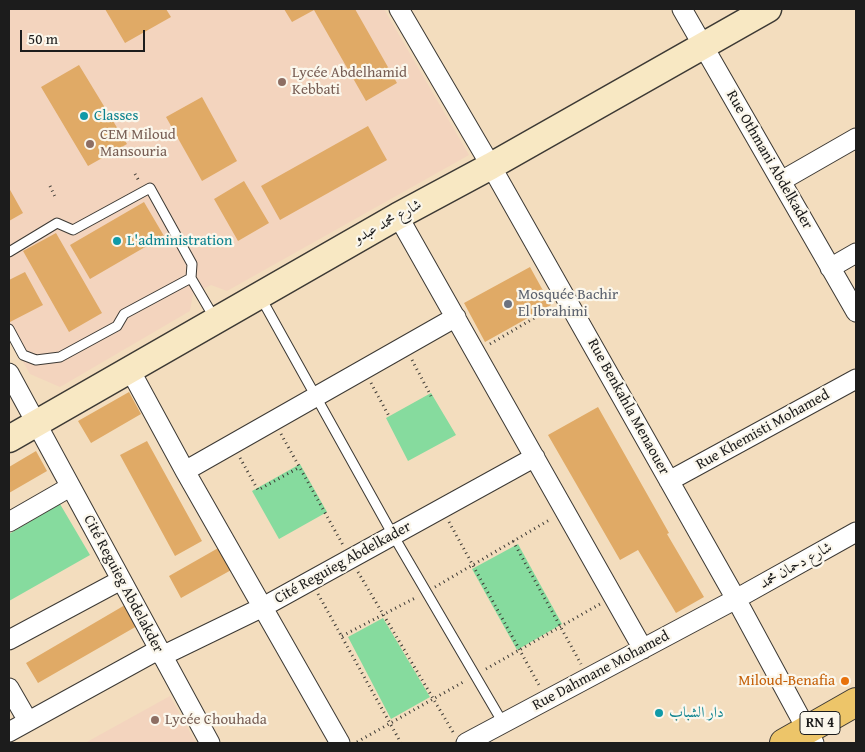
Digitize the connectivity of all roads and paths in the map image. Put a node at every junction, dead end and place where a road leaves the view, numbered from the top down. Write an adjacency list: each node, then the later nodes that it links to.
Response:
1 (399, 9): 6 (street, Rue Benkahla Menaouer)
2 (682, 9): 4 (street, Rue Othmani Abdelkader)
3 (768, 9): 4 (street, شارع محمد عبدو)
4 (704, 46): 6 (street, شارع محمد عبدو); 7 (street, Rue Othmani Abdelkader)
5 (856, 138): 7 (street)
6 (491, 166): 10 (street, شارع محمد عبدو); 16 (street, Rue Benkahla Menaouer)
7 (781, 181): 13 (street, Rue Othmani Abdelkader)
8 (50, 186): 9 (path)
9 (56, 200)
10 (398, 216): 15 (street, شارع محمد عبدو); 18 (street)
11 (9, 252): 14 (lane)
12 (856, 253): 13 (street)
13 (830, 268): 17 (street, Rue Othmani Abdelkader)
14 (191, 278): 19 (lane); 20 (lane)
15 (259, 294): 19 (street, شارع محمد عبدو); 27 (lane)
16 (567, 299): 22 (path); 37 (street, Rue Benkahla Menaouer)
17 (856, 312)
18 (456, 317): 21 (street); 22 (street)
19 (216, 319): 23 (street, شارع محمد عبدو)
20 (9, 329)
21 (405, 346): 24 (street); 28 (path)
22 (476, 352): 34 (street)
23 (129, 368): 31 (street, شارع محمد عبدو); 36 (street)
24 (363, 369): 27 (street); 29 (path)
25 (9, 373): 31 (street, Cité Reguieg Abdelakder)
26 (856, 378): 37 (street, Rue Khemisti Mohamed)
27 (316, 396): 30 (street); 43 (lane)
28 (431, 396)
29 (390, 418)
30 (274, 421): 33 (street); 35 (path)
31 (36, 424): 32 (street, شارع محمد عبدو); 38 (street, Cité Reguieg Abdelakder)
32 (9, 439)
33 (232, 444): 35 (path); 36 (street)
34 (535, 457): 39 (street, Cité Reguieg Abdelkader); 40 (street)
35 (300, 467): 45 (path)
36 (185, 471): 51 (street)
37 (669, 481): 50 (street, Rue Benkahla Menaouer)
38 (70, 487): 41 (street); 47 (street, Cité Reguieg Abdelakder)
39 (441, 508): 43 (street, Cité Reguieg Abdelkader); 46 (path)
40 (565, 511): 44 (path); 55 (street)
41 (9, 522)
42 (856, 532): 50 (street, شارع دحمان محمد)
43 (393, 535): 45 (street, Cité Reguieg Abdelkader); 49 (lane)
44 (513, 541): 46 (path); 57 (path)
45 (350, 558): 48 (street, Cité Reguieg Abdelkader); 52 (path)
46 (472, 565): 49 (path); 59 (path)
47 (121, 580): 54 (street); 56 (street, Cité Reguieg Abdelakder)
48 (310, 580): 51 (street, Cité Reguieg Abdelkader); 53 (path)
49 (426, 592): 52 (path); 62 (lane)
50 (736, 599): 55 (street, Rue Dahmane Mohamed); 64 (street, Rue Benkahla Menaouer)
51 (263, 607): 56 (street); 67 (street, Cité Reguieg Abdelkader)
52 (384, 615): 53 (path); 65 (path)
53 (342, 636): 68 (path)
54 (9, 640)
55 (643, 649): 57 (street, Rue Dahmane Mohamed)
56 (160, 653): 61 (street); 66 (street, Cité Reguieg Abdelakder)
57 (589, 678): 59 (street, Rue Dahmane Mohamed)
58 (9, 688): 61 (street)
59 (547, 700): 62 (street, Rue Dahmane Mohamed)
60 (856, 702): 64 (main road, RN 4)
61 (28, 721): 63 (street)
62 (503, 723): 65 (street, Rue Dahmane Mohamed)
63 (9, 732)
64 (801, 739)
65 (461, 740)
66 (210, 743)
67 (340, 743)
68 (401, 743)

